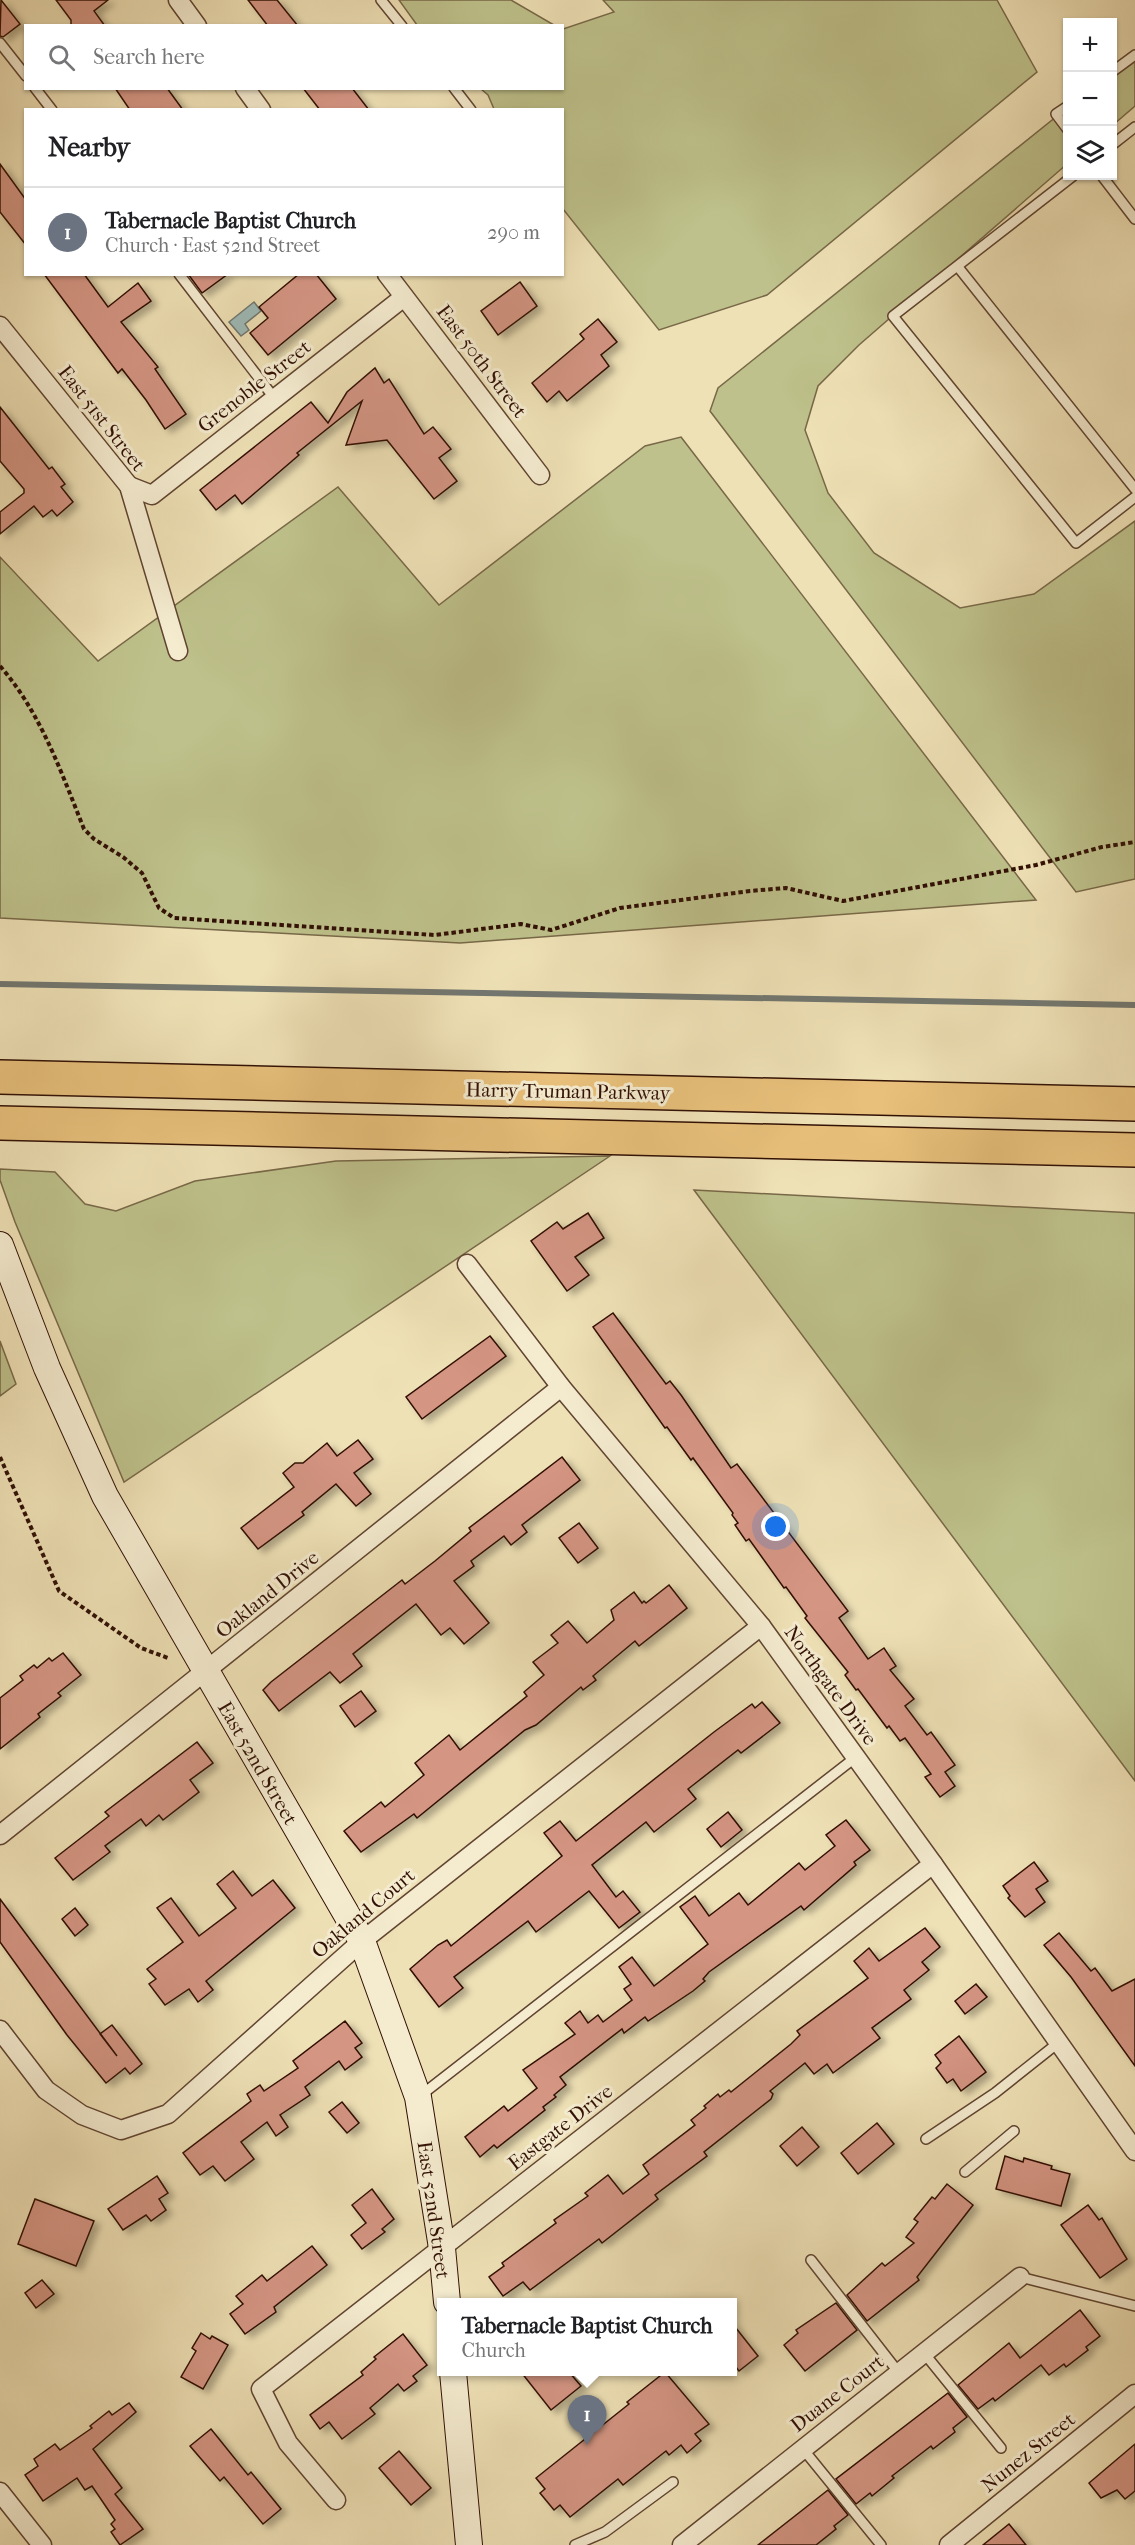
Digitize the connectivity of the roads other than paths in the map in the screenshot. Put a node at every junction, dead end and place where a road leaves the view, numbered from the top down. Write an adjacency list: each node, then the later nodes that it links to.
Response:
1 (178, 0): 3 (street)
2 (381, 0): 4 (lane)
3 (196, 24)
4 (400, 24)
5 (0, 43): 8 (lane)
6 (1135, 55): 7 (lane)
7 (1117, 69)
8 (24, 73)
9 (37, 90): 12 (lane)
10 (246, 90): 13 (street)
11 (456, 90): 14 (lane)
12 (50, 108)
13 (260, 108)
14 (469, 108)
15 (1063, 109): 16 (lane)
16 (1063, 123)
17 (1135, 127): 18 (lane)
18 (1117, 142)
19 (1068, 180): 22 (lane)
20 (1105, 180): 21 (lane)
21 (1135, 219)
22 (958, 267): 30 (lane); 31 (lane)
23 (181, 276): 27 (lane)
24 (388, 276): 25 (street, East 50th Street)
25 (404, 297): 27 (street, Grenoble Street); 28 (street, East 50th Street)
26 (0, 326): 29 (street, East 51st Street)
27 (275, 399): 29 (street, Grenoble Street)
28 (540, 475)
29 (129, 486): 32 (street, East 51st Street)
30 (1135, 489)
31 (1135, 497)
32 (178, 651)
33 (0, 1077): 35 (highway, Harry Truman Parkway)
34 (1135, 1083): 35 (highway)
35 (470, 1088): 36 (highway, Harry Truman Parkway)
36 (1135, 1104)
37 (0, 1123): 38 (highway)
38 (1135, 1150)
39 (0, 1245): 43 (main road, East 52nd Street)
40 (467, 1264): 41 (street, Northgate Drive)
41 (561, 1387): 42 (street, Northgate Drive); 43 (street, Oakland Drive)
42 (760, 1626): 44 (street, Northgate Drive); 47 (street, Oakland Court)
43 (205, 1672): 45 (street, Oakland Drive); 47 (main road, East 52nd Street)
44 (856, 1757): 46 (street, Northgate Drive); 50 (lane)
45 (0, 1835)
46 (933, 1864): 49 (street, Northgate Drive); 55 (street, Eastgate Drive)
47 (362, 1941): 48 (street, Oakland Court); 50 (main road, East 52nd Street)
48 (0, 2030)
49 (1058, 2043): 52 (lane); 53 (street, Northgate Drive)
50 (418, 2097): 55 (main road, East 52nd Street)
51 (1014, 2131): 54 (lane)
52 (926, 2139)
53 (1135, 2151)
54 (965, 2172)
55 (442, 2248): 58 (main road, East 52nd Street); 68 (street, Eastgate Drive)
56 (811, 2260): 61 (lane)
57 (1020, 2277): 59 (lane); 60 (street, Duane Court)
58 (447, 2298)
59 (1135, 2306)
60 (924, 2353): 61 (street, Duane Court); 64 (lane)
61 (898, 2373): 65 (street, Duane Court)
62 (453, 2376): 70 (main road)
63 (1135, 2394): 74 (street, Nunez Street)
64 (1001, 2448)
65 (803, 2449): 72 (street, Duane Court); 73 (lane)
66 (673, 2482): 71 (lane)
67 (0, 2492): 69 (street)
68 (336, 2500)
69 (42, 2545)
70 (469, 2545)
71 (575, 2545)
72 (682, 2545)
73 (880, 2545)
74 (949, 2545)

